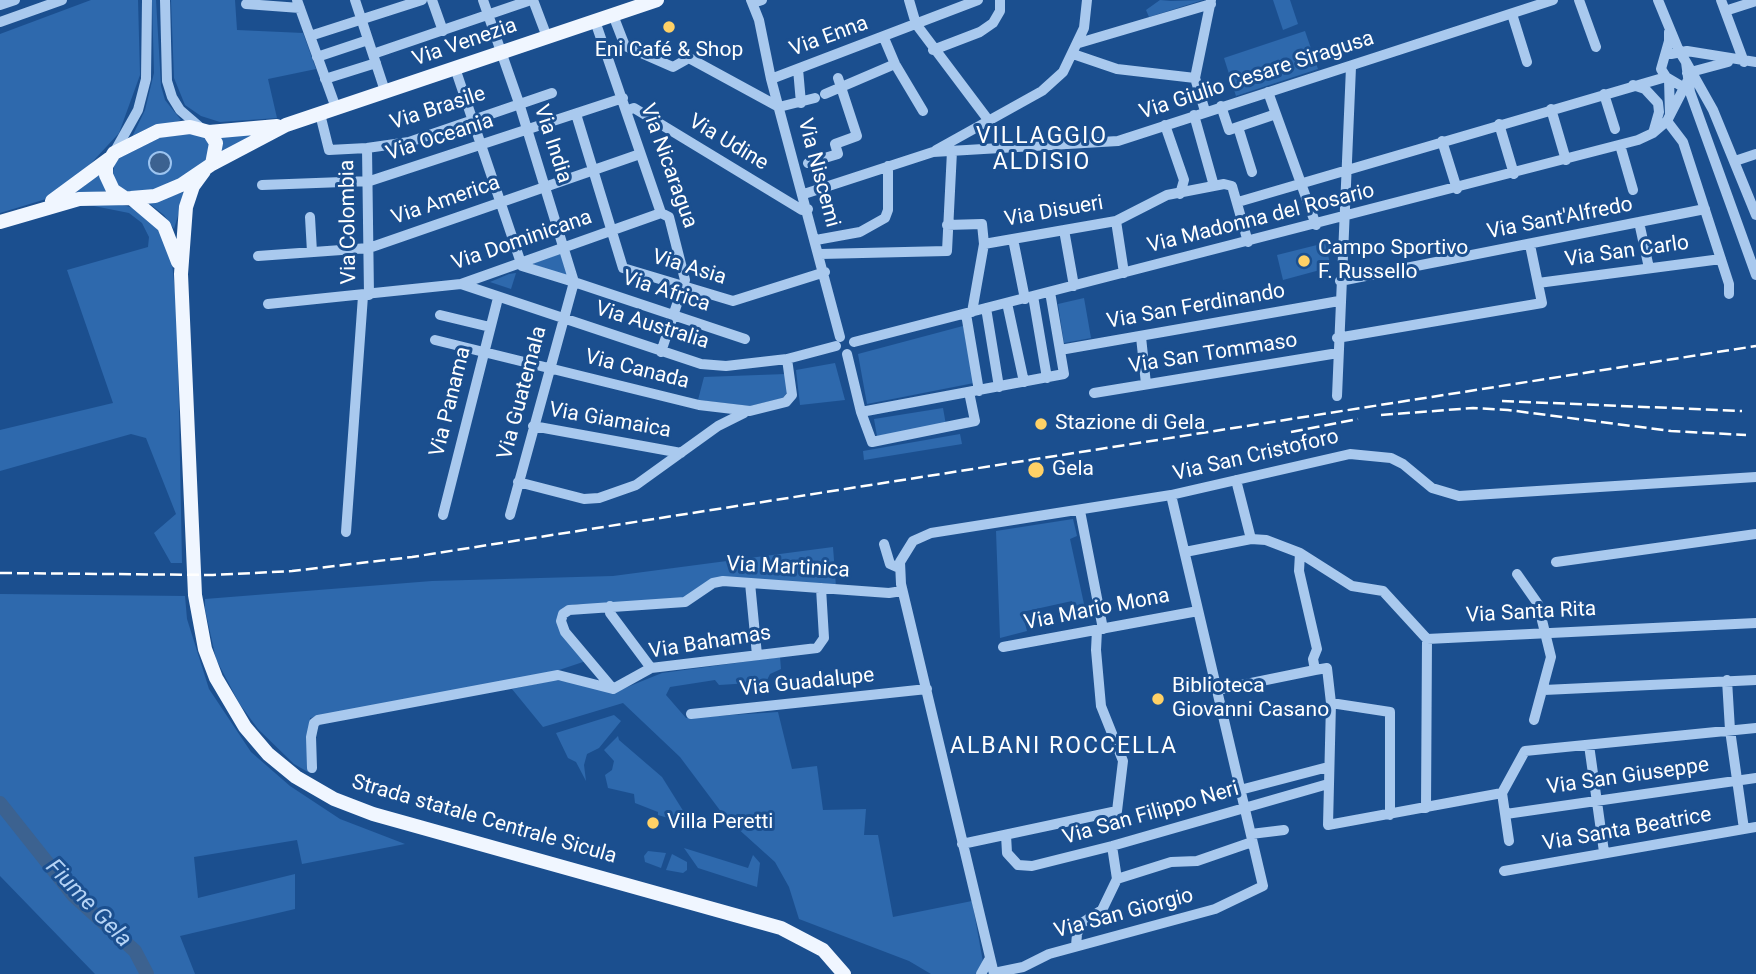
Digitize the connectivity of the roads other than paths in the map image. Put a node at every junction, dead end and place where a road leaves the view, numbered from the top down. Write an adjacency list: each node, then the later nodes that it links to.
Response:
1 (15, 0): 27 (street)
2 (62, 0): 36 (street)
3 (147, 0): 101 (street)
4 (165, 0): 91 (street)
5 (355, 0): 33 (street)
6 (422, 0): 28 (street)
7 (432, 0): 38 (street)
8 (483, 0): 31 (street, Via India)
9 (532, 0): 31 (street); 40 (street)
10 (657, 0): 32 (main road, Via Venezia)
11 (751, 0): 34 (street)
12 (760, 0): 34 (street)
13 (909, 0): 37 (street)
14 (976, 0): 37 (street, Via Enna)
15 (1000, 0): 45 (street)
16 (1510, 0): 30 (street)
17 (1553, 0): 30 (street, Via Giulio Cesare Siragusa)
18 (1579, 0): 44 (street)
19 (1658, 0): 57 (street)
20 (1721, 0): 29 (street)
21 (1090, 1): 43 (street)
22 (1756, 1): 29 (street)
23 (1211, 2): 43 (street); 59 (street)
24 (277, 3): 25 (street); 26 (street)
25 (246, 4)
26 (298, 4): 39 (street)
27 (0, 5)
28 (391, 5): 33 (street)
29 (1725, 11): 52 (street)
30 (1514, 13): 51 (street); 55 (street, Via Giulio Cesare Siragusa)
31 (488, 15): 38 (street); 46 (street, Via India)
32 (613, 15): 35 (main road, Via Venezia); 73 (street)
33 (362, 19): 39 (street); 42 (street)
34 (759, 20): 61 (street, Via Niscemi)
35 (595, 21): 40 (main road, Via Venezia); 69 (street, Via Nicaragua)
36 (0, 22)
37 (916, 24): 41 (street, Via Enna); 45 (street)
38 (443, 31): 50 (street)
39 (310, 36): 48 (street)
40 (547, 37): 46 (main road, Via Venezia)
41 (884, 38): 49 (street, Via Enna); 54 (street)
42 (368, 40): 48 (street); 50 (street)
43 (1079, 43): 47 (street)
44 (1595, 47)
45 (933, 50): 84 (street)
46 (500, 52): 56 (main road, Via Venezia); 70 (street, Via India)
47 (1073, 54): 59 (street); 84 (street)
48 (317, 57): 60 (street)
49 (830, 57): 58 (street, Via Enna); 62 (street)
50 (375, 59): 60 (street); 65 (street)
51 (1527, 62)
52 (1739, 62): 53 (street); 57 (street); 57 (street)
53 (1756, 62)
54 (895, 64): 62 (street); 77 (street)
55 (1351, 66): 66 (street, Via Giulio Cesare Siragusa); 107 (street)
56 (455, 68): 65 (main road, Via Venezia); 83 (street)
57 (1681, 68): 63 (street); 63 (street); 64 (street); 82 (street); 103 (street); 153 (street)
58 (798, 69): 61 (street, Via Enna); 71 (street)
59 (1195, 78): 78 (street)
60 (325, 79): 74 (street)
61 (771, 79): 73 (street, Via Niscemi)
62 (838, 79): 71 (street); 104 (street)
63 (1669, 79): 64 (street); 82 (street)
64 (1638, 84): 68 (street); 92 (street)
65 (385, 91): 74 (main road, Via Venezia)
66 (1268, 92): 72 (street, Via Giulio Cesare Siragusa); 81 (street)
67 (552, 93): 70 (street, Via Brasile)
68 (1604, 94): 75 (street); 89 (street)
69 (623, 98): 76 (street, Via Nicaragua); 80 (street, Via Oceania)
70 (519, 103): 83 (street, Via Brasile); 90 (street, Via India)
71 (801, 103): 73 (street)
72 (1221, 106): 78 (street, Via Giulio Cesare Siragusa); 88 (street)
73 (779, 107): 118 (street, Via Niscemi)
74 (336, 108): 79 (main road, Via Venezia)
75 (1551, 109): 85 (street); 102 (street)
76 (628, 110): 99 (street, Via Nicaragua); 124 (street, Via Udine)
77 (923, 111)
78 (1199, 113): 87 (street, Via Giulio Cesare Siragusa); 114 (street)
79 (320, 114): 86 (main road, Via Venezia); 96 (street, Via Brasile)
80 (576, 114): 90 (street, Via Oceania); 108 (street)
81 (1276, 114): 88 (street); 112 (street)
82 (1669, 119): 92 (street, Via Madonna del Rosario); 125 (street)
83 (472, 120): 94 (street); 96 (street, Via Brasile)
84 (989, 121): 98 (street)
85 (1499, 124): 93 (street); 110 (street)
86 (286, 125): 91 (main road, Via Venezia); 106 (main road, Via Venezia)
87 (1165, 125): 97 (street, Via Giulio Cesare Siragusa); 119 (street)
88 (1238, 127): 109 (street)
89 (1615, 129)
90 (527, 130): 94 (street, Via Oceania); 115 (street, Via India)
91 (206, 131): 101 (main road, Via Venezia); 106 (main road)
92 (1653, 133): 95 (street, Via Madonna del Rosario)
93 (1442, 141): 107 (street); 116 (street)
94 (480, 145): 111 (street, Via Oceania); 121 (street)
95 (1620, 145): 102 (street, Via Madonna del Rosario); 117 (street)
96 (367, 148): 111 (street, Via Colombia)
97 (952, 151): 98 (street, Via Giulio Cesare Siragusa); 133 (street)
98 (933, 152): 105 (street, Via Giulio Cesare Siragusa)
99 (640, 154): 108 (street, Via America); 126 (street, Via Nicaragua)
100 (1756, 154): 103 (street)
101 (111, 156): 120 (main road, Strada statale Centrale Sicula); 123 (main road, Via Venezia)
102 (1566, 160): 110 (street, Via Madonna del Rosario)
103 (1735, 161): 127 (street)
104 (808, 163)
105 (887, 166): 118 (street, Via Giulio Cesare Siragusa); 138 (street)
106 (208, 167): 120 (main road, Via Venezia); 152 (main road, Strada statale Centrale Sicula)
107 (1346, 169): 112 (street); 129 (street)
108 (593, 171): 115 (street, Via America); 136 (street)
109 (1252, 172)
110 (1514, 174): 116 (street, Via Madonna del Rosario)
111 (370, 181): 113 (street, Via Oceania); 143 (street, Via Colombia)
112 (1300, 183): 122 (street); 134 (street)
113 (262, 184)
114 (1214, 186): 119 (street, Via Disueri); 122 (street)
115 (546, 187): 121 (street, Via America); 142 (street, Via India)
116 (1457, 189): 129 (street, Via Madonna del Rosario)
117 (1633, 190)
118 (804, 194): 124 (street, Via Niscemi)
119 (1180, 194): 130 (street, Via Disueri)
120 (128, 198): 123 (main road, Via Venezia); 152 (main road, Strada statale Centrale Sicula)
121 (501, 202): 143 (street, Via America); 148 (street)
122 (1238, 202): 139 (street)
123 (42, 207): 131 (main road)
124 (808, 209): 138 (street, Via Niscemi)
125 (1705, 209): 132 (street, Via Sant'Alfredo); 147 (street)
126 (661, 213): 136 (street, Via Dominicana); 158 (street, Via Nicaragua)
127 (1756, 215)
128 (310, 217): 144 (street)
129 (1343, 219): 134 (street, Via Madonna del Rosario); 154 (street)
130 (1116, 221): 135 (street, Via Disueri); 151 (street)
131 (0, 222)
132 (1639, 222): 141 (street, Via Sant'Alfredo); 149 (street)
133 (947, 225): 140 (street); 145 (street)
134 (1316, 225): 139 (street, Via Madonna del Rosario)
135 (1063, 230): 137 (street, Via Disueri); 159 (street)
136 (611, 231): 142 (street, Via Dominicana); 158 (street, Via Asia)
137 (1013, 239): 140 (street, Via Disueri); 164 (street)
138 (816, 240): 145 (street, Via Niscemi)
139 (1248, 242): 151 (street, Via Madonna del Rosario)
140 (984, 244): 169 (street)
141 (1530, 244): 154 (street, Via Sant'Alfredo); 156 (street)
142 (565, 247): 148 (street, Via Dominicana); 155 (street, Via India)
143 (369, 248): 144 (street, Via America); 162 (street, Via Colombia)
144 (312, 252): 146 (street, Via America)
145 (820, 254): 150 (street, Via Niscemi)
146 (258, 256)
147 (1721, 259): 149 (street, Via San Carlo); 161 (street)
148 (521, 263): 155 (street, Via Africa); 157 (street, Via Dominicana)
149 (1648, 268): 156 (street, Via San Carlo)
150 (825, 272): 158 (street, Via Asia); 178 (street, Via Niscemi)
151 (1124, 273): 159 (street, Via Madonna del Rosario)
152 (181, 274): 263 (main road, Strada statale Centrale Sicula)
153 (1756, 275)
154 (1340, 281): 165 (street)
155 (574, 282): 171 (street, Via Africa); 172 (street, Via Guatemala)
156 (1538, 283): 175 (street)
157 (461, 284): 162 (street, Via Dominicana); 163 (street, Via Australia)
158 (684, 285): 171 (street)
159 (1074, 286): 160 (street, Via Madonna del Rosario)
160 (1050, 292): 164 (street, Via Madonna del Rosario); 180 (street)
161 (1729, 293)
162 (366, 295): 167 (street, Via Dominicana); 205 (street, Via Colombia)
163 (498, 298): 172 (street, Via Australia); 173 (street, Via Panama)
164 (1029, 298): 166 (street, Via Madonna del Rosario); 187 (street)
165 (1339, 301): 174 (street, Via San Ferdinando); 175 (street)
166 (1007, 303): 168 (street, Via Madonna del Rosario); 188 (street)
167 (268, 304)
168 (986, 309): 169 (street, Via Madonna del Rosario); 190 (street)
169 (969, 313): 179 (street, Via Madonna del Rosario); 191 (street)
170 (440, 315): 173 (street)
171 (673, 315): 176 (street, Via Africa); 182 (street)
172 (563, 319): 182 (street, Via Australia); 186 (street, Via Guatemala)
173 (490, 327): 181 (street, Via Panama)
174 (1141, 337): 180 (street, Via San Ferdinando); 189 (street)
175 (1337, 338): 184 (street)
176 (745, 339)
177 (435, 340): 181 (street, Via Canada)
178 (838, 342): 179 (street); 183 (street); 185 (street, Via Australia)
179 (854, 342): 183 (street)
180 (1060, 350): 187 (street)
181 (483, 352): 186 (street, Via Canada); 203 (street, Via Panama)
182 (661, 352): 185 (street, Via Australia)
183 (847, 354): 195 (street)
184 (1338, 354): 189 (street, Via San Tommaso); 193 (street)
185 (787, 359): 194 (street, Via Canada)
186 (550, 367): 194 (street, Via Canada); 196 (street, Via Guatemala)
187 (1047, 378): 188 (street)
188 (1024, 382): 190 (street)
189 (1146, 384): 192 (street, Via San Tommaso)
190 (999, 387): 191 (street)
191 (974, 391): 195 (street); 195 (street)
192 (1094, 393)
193 (1337, 396)
194 (750, 411): 197 (street)
195 (861, 412)
196 (533, 426): 197 (street, Via Giamaica); 200 (street, Via Guatemala)
197 (681, 453): 200 (street)
198 (1756, 477): 199 (street, Via San Cristoforo)
199 (1236, 480): 201 (street, Via San Cristoforo); 207 (street)
200 (518, 482): 204 (street, Via Guatemala)
201 (1171, 495): 202 (street, Via San Cristoforo); 209 (street)
202 (1080, 511): 212 (street, Via San Cristoforo); 220 (street)
203 (443, 515)
204 (510, 515)
205 (346, 533)
206 (1756, 534): 211 (street)
207 (1251, 539): 209 (street); 210 (street)
208 (884, 544): 212 (street)
209 (1185, 552): 218 (street)
210 (1300, 553): 222 (street); 226 (street)
211 (1556, 562)
212 (899, 568): 216 (street)
213 (1517, 574): 221 (street)
214 (750, 583): 215 (street, Via Martinica); 217 (street, Via Martinica); 224 (street)
215 (821, 588): 216 (street, Via Martinica); 224 (street, Via Bahamas)
216 (902, 591): 230 (street)
217 (610, 606): 225 (street); 229 (street, Via Martinica)
218 (1198, 611): 220 (street, Via Mario Mona); 231 (street)
219 (1756, 623): 221 (street, Via Santa Rita)
220 (1100, 629): 223 (street, Via Mario Mona); 253 (street)
221 (1546, 631): 222 (street, Via Santa Rita); 232 (street)
222 (1427, 639): 248 (street)
223 (1003, 647)
224 (757, 655): 225 (street, Via Bahamas)
225 (651, 668): 229 (street, Via Bahamas)
226 (1315, 670): 231 (street); 233 (street)
227 (1727, 680): 228 (street); 232 (street); 237 (street)
228 (1756, 680)
229 (613, 689): 240 (street)
230 (927, 689): 234 (street, Via Guadalupe); 256 (street)
231 (1217, 690): 244 (street)
232 (1544, 690): 235 (street)
233 (1331, 703): 239 (street); 250 (street)
234 (691, 714)
235 (1534, 720)
236 (1756, 728): 237 (street)
237 (1730, 730): 238 (street); 242 (street)
238 (1589, 745): 245 (street); 246 (street)
239 (1328, 767): 243 (street); 244 (street)
240 (312, 768)
241 (1756, 778): 242 (street, Via San Giuseppe)
242 (1736, 781): 246 (street, Via San Giuseppe); 251 (street)
243 (1328, 784): 247 (street, Via San Filippo Neri); 250 (street)
244 (1240, 790): 247 (street)
245 (1502, 793): 248 (street); 249 (street)
246 (1597, 801): 249 (street, Via San Giuseppe); 258 (street)
247 (1244, 808): 254 (street); 257 (street, Via San Filippo Neri)
248 (1426, 808): 250 (street)
249 (1506, 814): 255 (street)
250 (1390, 815)
251 (1750, 828): 258 (street, Via Santa Beatrice)
252 (1284, 830): 254 (street)
253 (1006, 835): 256 (street); 257 (street, Via San Filippo Neri)
254 (1252, 838): 260 (street); 261 (street, Via San Giorgio)
255 (1509, 841)
256 (962, 844): 262 (street)
257 (1112, 846): 260 (street)
258 (1604, 852): 259 (street, Via Santa Beatrice)
259 (1504, 871)
260 (1117, 879): 261 (street)
261 (1076, 946): 265 (street, Via San Giorgio)
262 (990, 958): 264 (street); 265 (street)
263 (844, 974)
264 (981, 974)
265 (994, 974)

